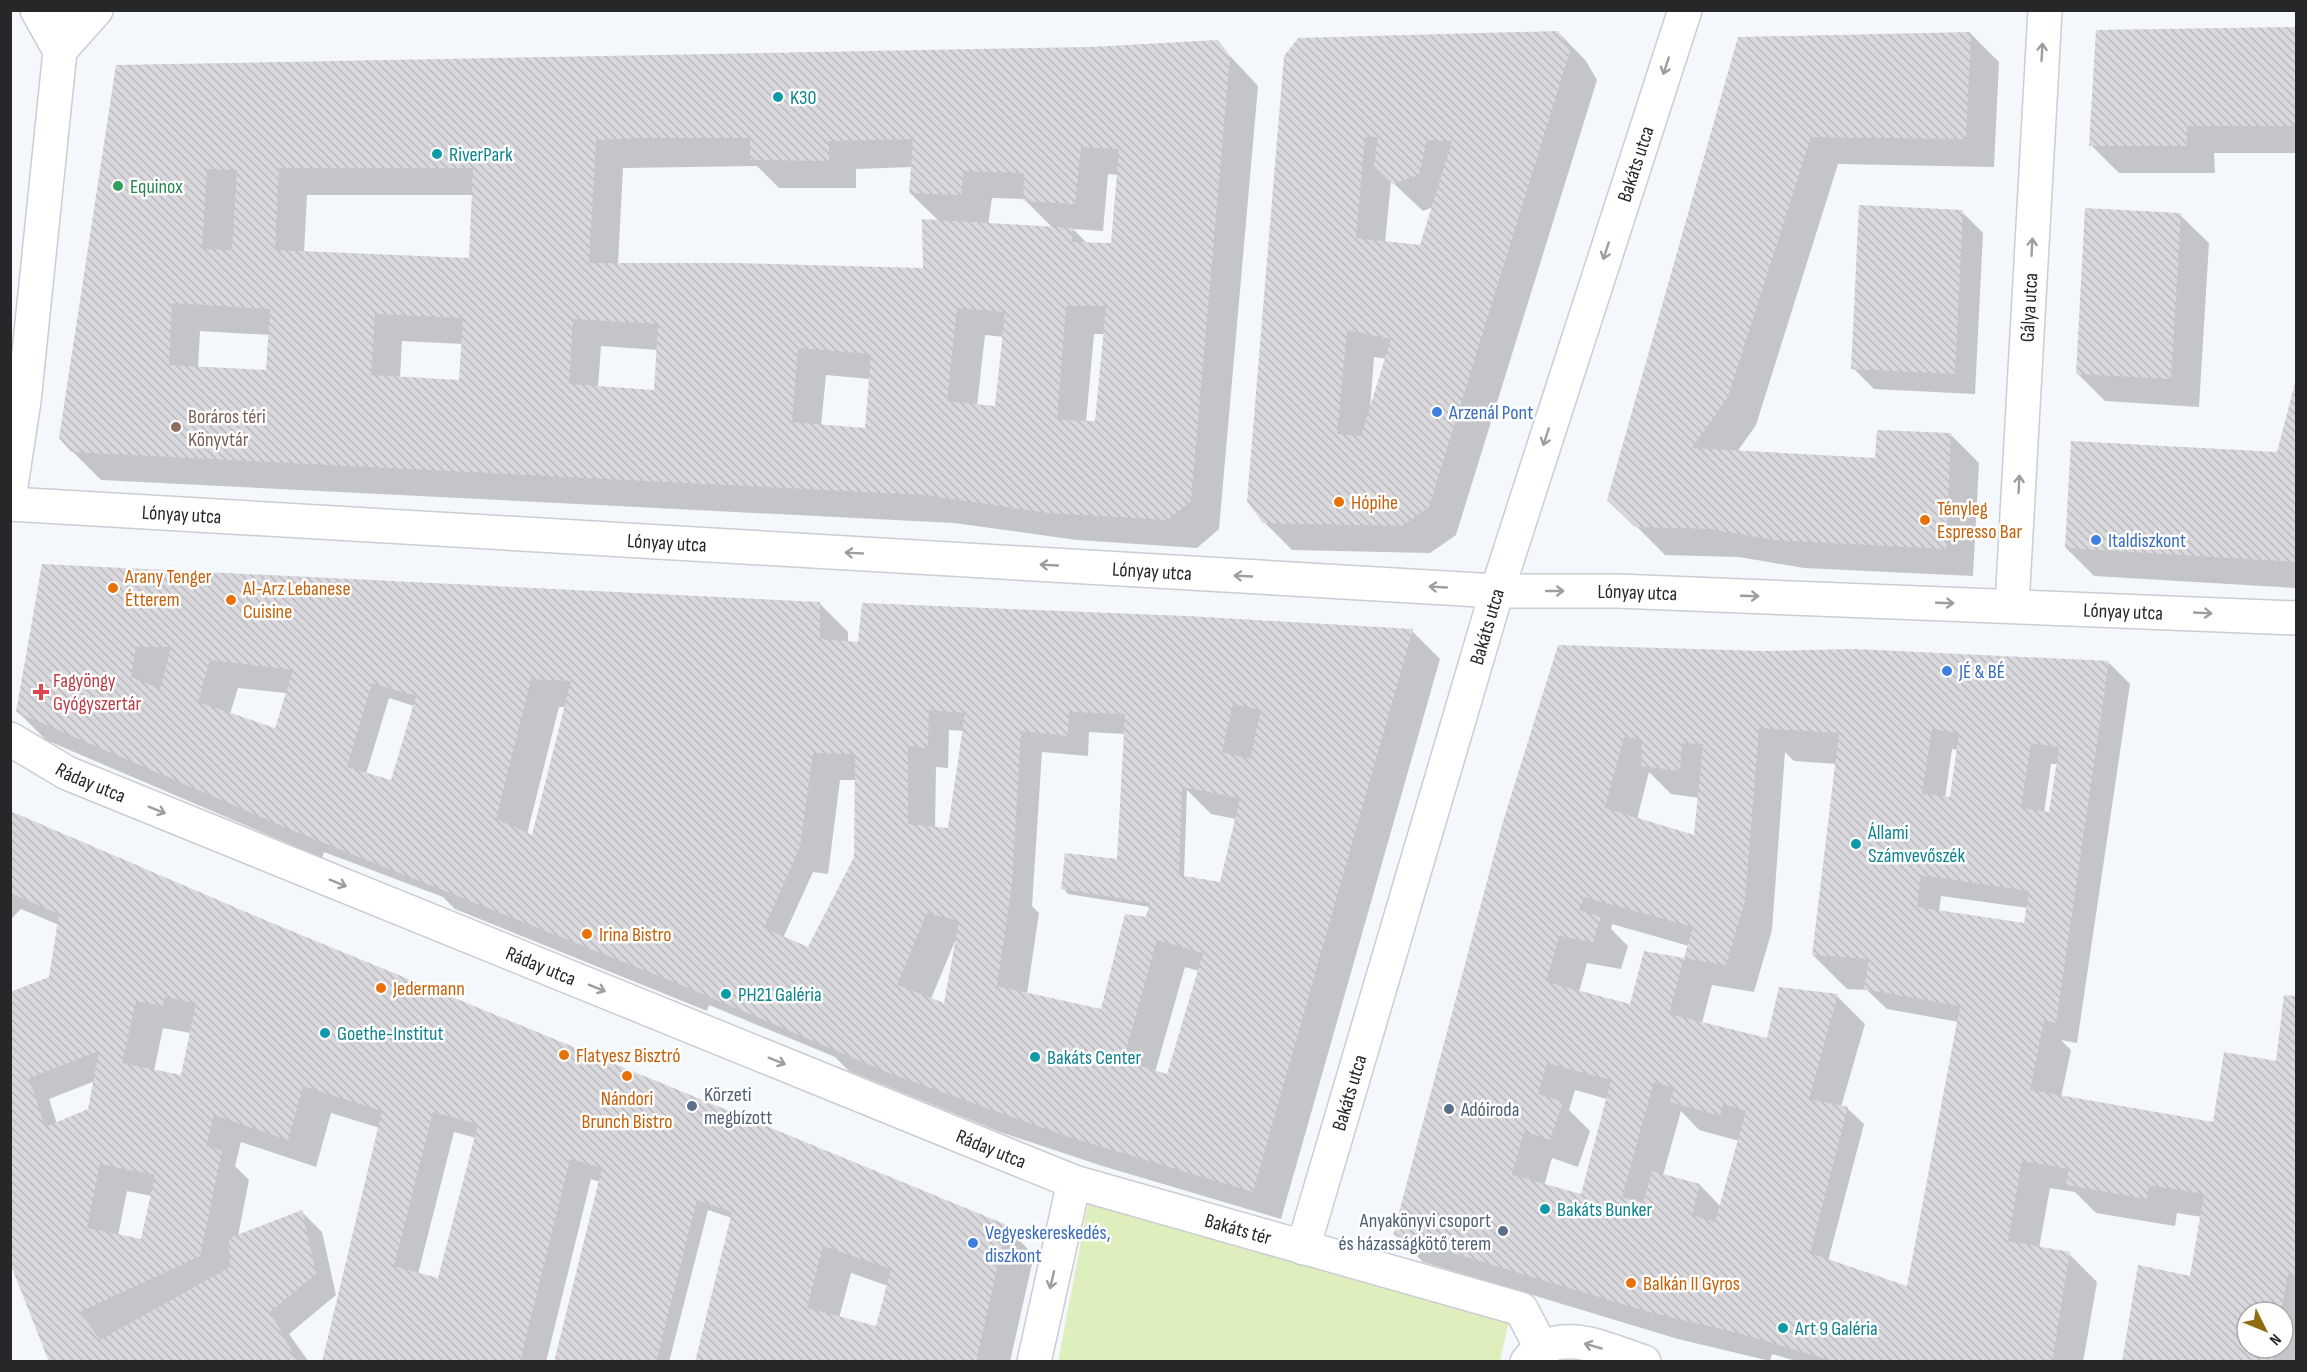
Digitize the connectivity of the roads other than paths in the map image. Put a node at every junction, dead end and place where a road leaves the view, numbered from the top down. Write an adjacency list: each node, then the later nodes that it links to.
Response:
1 (37, 10): 7 (street)
2 (52, 10): 7 (street)
3 (70, 10): 7 (street)
4 (96, 10): 7 (street)
5 (1685, 10): 10 (street, Bakáts utca, one-way to 10)
6 (2045, 10): 11 (street, Gálya utca, one-way to 6)
7 (60, 51): 8 (street)
8 (10, 492)
9 (10, 504): 10 (street, Lónyay utca, one-way to 9)
10 (1497, 591): 11 (street, Lónyay utca, one-way to 11); 15 (street, Bakáts utca)
11 (2012, 605): 12 (street, Lónyay utca, one-way to 12)
12 (2296, 618)
13 (10, 739): 14 (street, Ráday utca, one-way to 14)
14 (1074, 1182): 15 (street, Bakáts tér); 17 (street, one-way to 17)
15 (1303, 1248): 16 (street, Bakáts tér)
16 (1534, 1354): 18 (street, one-way to 16)
17 (1034, 1362)
18 (1644, 1362)

